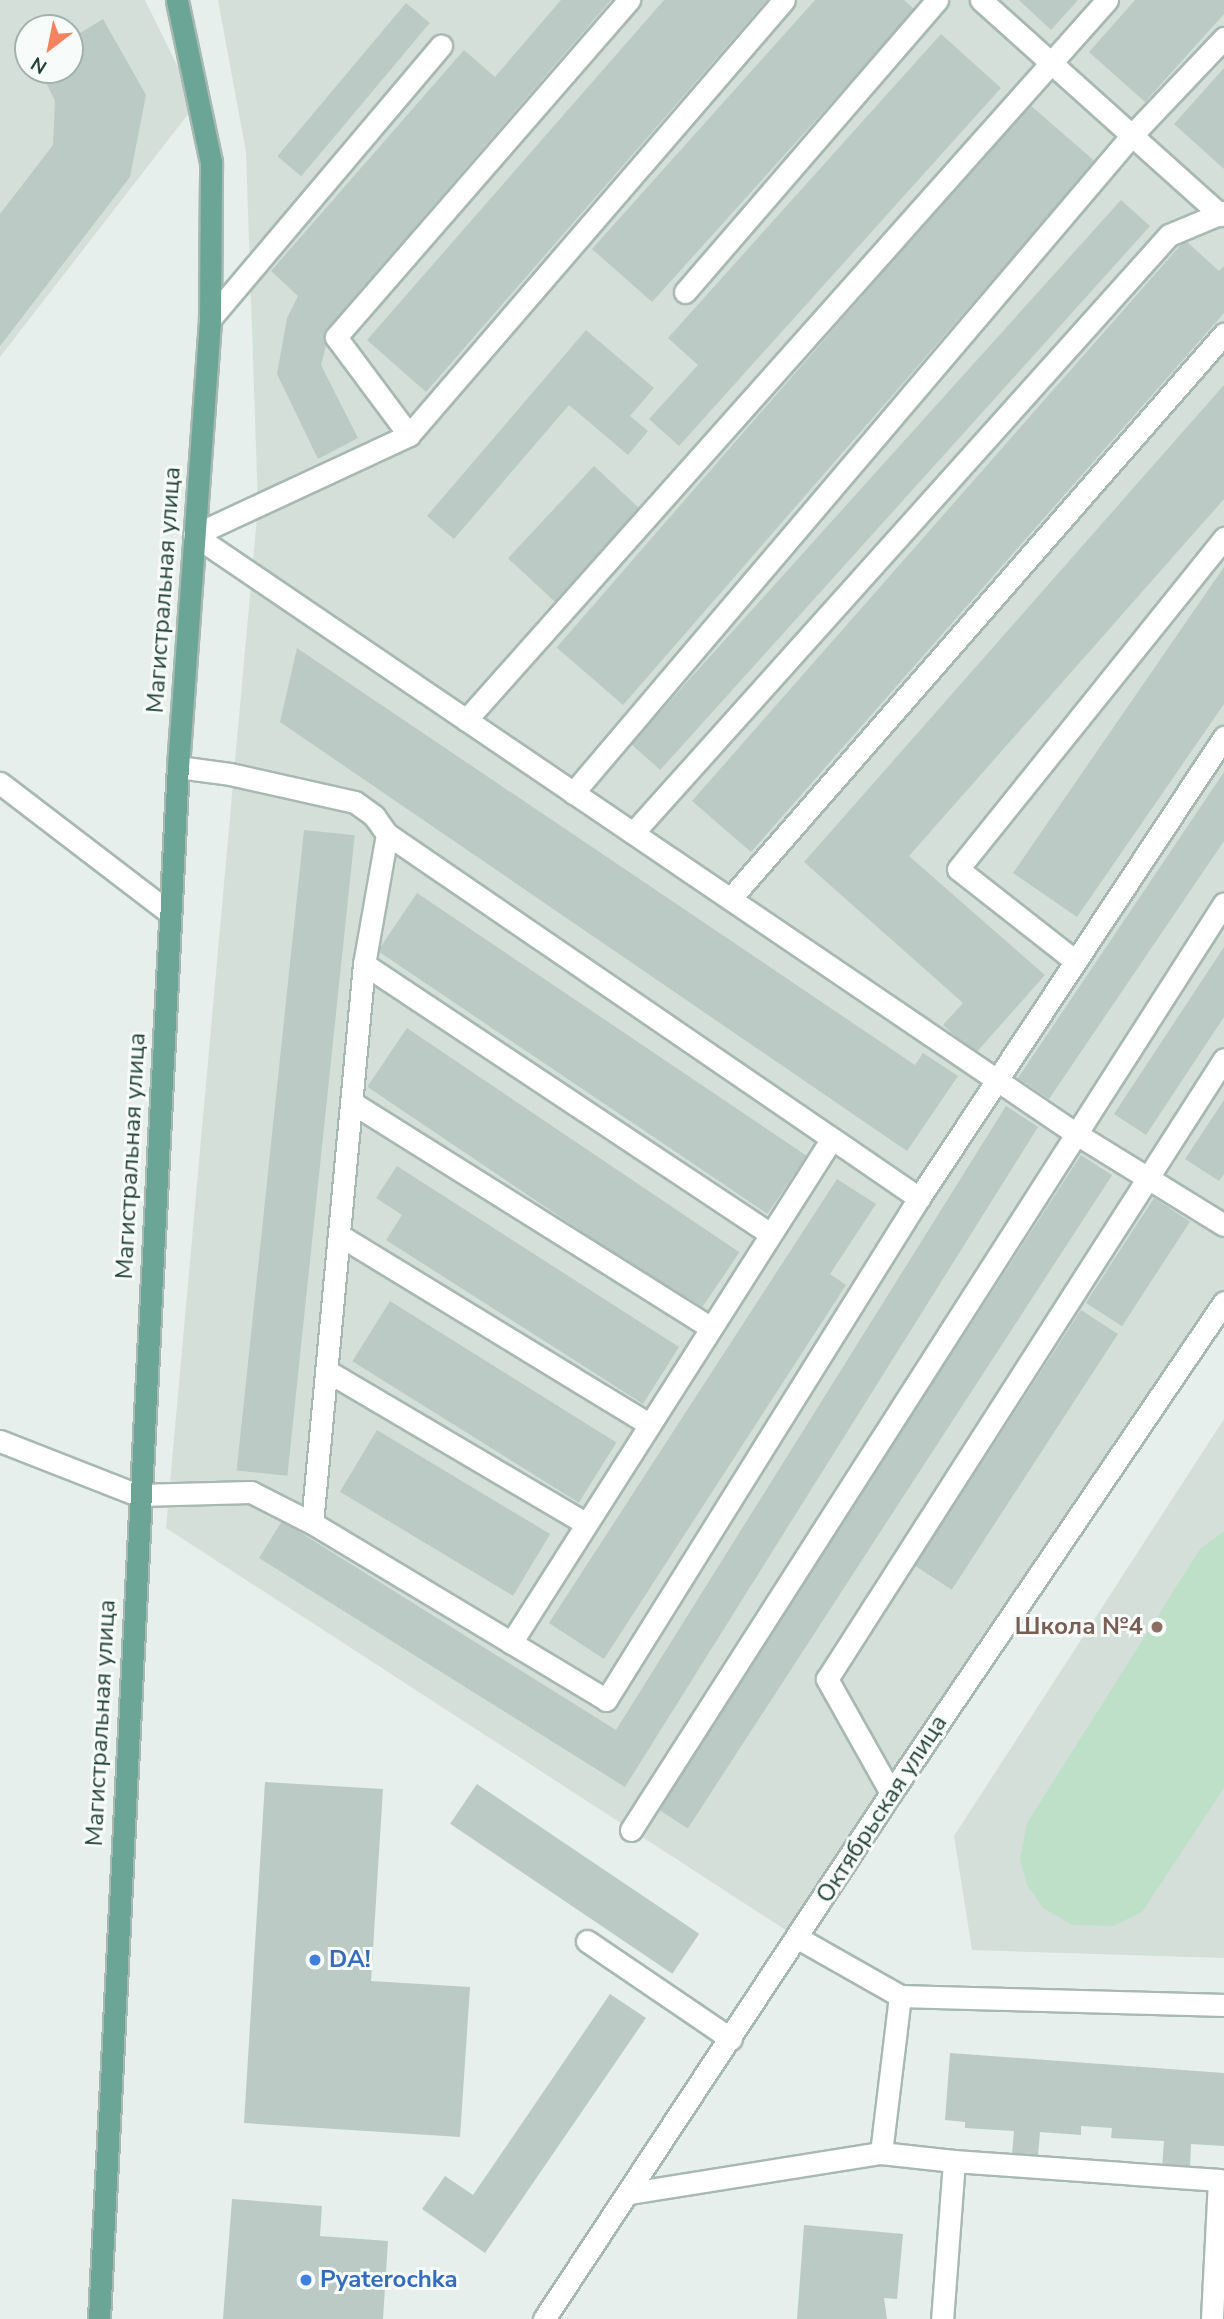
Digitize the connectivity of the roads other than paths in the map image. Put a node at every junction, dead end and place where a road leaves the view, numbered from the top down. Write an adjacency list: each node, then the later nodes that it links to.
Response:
1 (177, 0): 13 (main road, Магистральная улица)
2 (629, 0): 15 (street)
3 (784, 0): 15 (street)
4 (937, 0): 12 (street)
5 (981, 0): 9 (street)
6 (1107, 0): 9 (street)
7 (1224, 38): 10 (street)
8 (441, 46): 13 (street)
9 (1049, 61): 10 (street); 18 (street)
10 (1132, 135): 11 (street); 22 (street)
11 (1222, 214): 23 (street)
12 (685, 292)
13 (210, 319): 16 (main road, Магистральная улица)
14 (1224, 334): 25 (street)
15 (409, 435): 16 (street)
16 (194, 535): 18 (street); 20 (main road, Магистральная улица)
17 (1224, 538): 28 (street)
18 (466, 720): 22 (street)
19 (1224, 737): 28 (street)
20 (178, 767): 24 (street); 27 (main road, Магистральная улица)
21 (0, 783): 27 (street)
22 (573, 793): 23 (street)
23 (633, 833): 25 (street)
24 (387, 834): 29 (street); 34 (street)
25 (730, 899): 31 (street)
26 (1224, 903): 33 (street)
27 (170, 913): 45 (main road, Магистральная улица)
28 (1074, 960): 31 (street)
29 (364, 964): 32 (street); 38 (street)
30 (1224, 1059): 35 (street)
31 (996, 1080): 33 (street); 36 (street)
32 (351, 1102): 39 (street); 41 (street)
33 (1075, 1133): 35 (street); 50 (street)
34 (831, 1140): 36 (street); 38 (street)
35 (1146, 1176): 37 (street); 49 (street)
36 (919, 1198): 48 (street)
37 (1224, 1225)
38 (771, 1234): 41 (street)
39 (340, 1235): 42 (street); 43 (street)
40 (1224, 1302): 49 (street, Октябрьская улица)
41 (710, 1327): 43 (street)
42 (327, 1371): 46 (street); 47 (street)
43 (647, 1423): 47 (street)
44 (0, 1441): 45 (street)
45 (138, 1495): 46 (street); 59 (main road, Магистральная улица)
46 (312, 1523): 48 (street)
47 (585, 1523): 48 (street)
48 (511, 1643)
49 (891, 1793): 51 (street, Октябрьская улица)
50 (631, 1830)
51 (798, 1938): 53 (street); 55 (street, Октябрьская улица)
52 (587, 1941): 55 (street)
53 (900, 1996): 54 (street); 56 (street)
54 (1224, 2005)
55 (731, 2039): 58 (street, Октябрьская улица)
56 (881, 2153): 57 (street); 58 (street)
57 (954, 2161): 61 (street); 62 (street)
58 (630, 2193): 60 (street, Октябрьская улица)
59 (99, 2319)
60 (544, 2319)
61 (942, 2319)
62 (1212, 2319)

